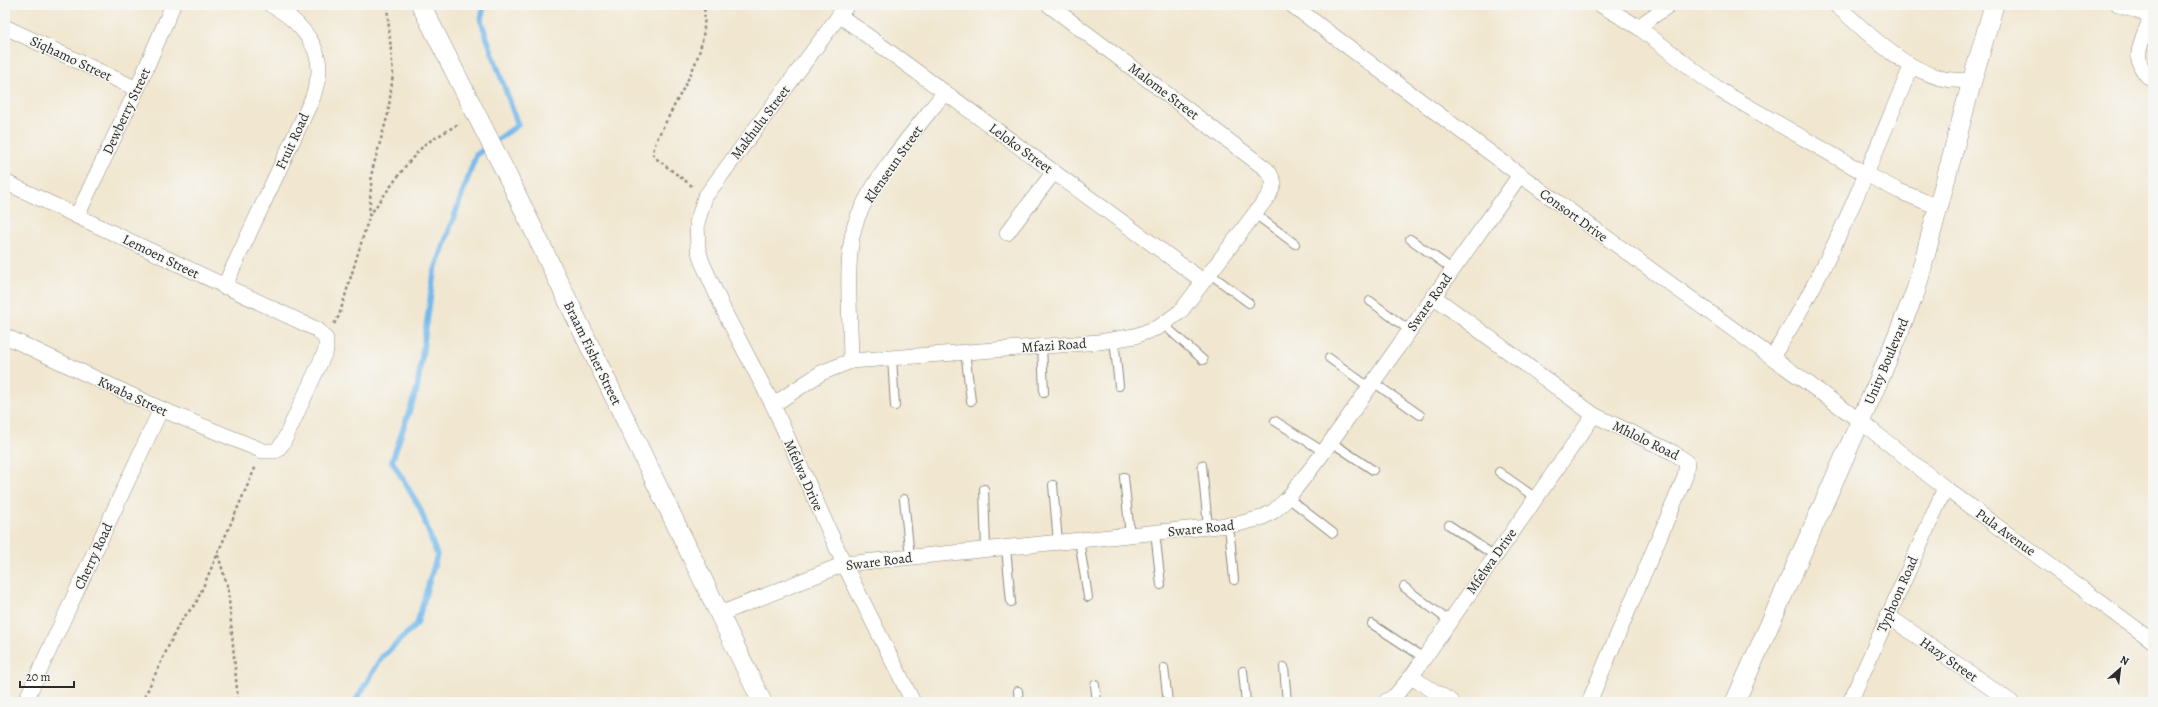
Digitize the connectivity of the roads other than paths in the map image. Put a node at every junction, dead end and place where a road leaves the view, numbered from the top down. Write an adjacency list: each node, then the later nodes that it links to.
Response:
1 (173, 5): 18 (street, Dewberry Street)
2 (270, 5): 34 (street, Fruit Road)
3 (421, 5): 90 (street, Braam Fisher Street)
4 (1049, 5): 24 (street, Malome Street)
5 (1292, 5): 22 (street, Consort Drive)
6 (1601, 5): 14 (street)
7 (1669, 5): 14 (street)
8 (1836, 5): 15 (street)
9 (1994, 5): 16 (street, Unity Boulevard)
10 (2119, 5): 12 (street)
11 (843, 10): 19 (street, Leloko Street); 31 (street, Makhulu Street)
12 (2153, 14): 17 (street)
13 (5, 27): 18 (street, Siqhamo Street)
14 (1638, 27): 21 (street)
15 (1911, 67): 16 (street); 21 (street)
16 (1972, 81): 25 (street, Unity Boulevard)
17 (2153, 81)
18 (137, 89): 27 (street, Dewberry Street)
19 (945, 92): 20 (street, Leloko Street); 48 (street, Klenseun Street)
20 (1054, 172): 28 (street); 33 (street, Leloko Street)
21 (1866, 174): 25 (street); 44 (street)
22 (1520, 175): 32 (street, Sware Road); 44 (street, Consort Drive)
23 (5, 182): 27 (street, Lemoen Street)
24 (1274, 183): 26 (street, Mfazi Road)
25 (1938, 207): 59 (street, Unity Boulevard)
26 (1255, 214): 30 (lane); 33 (street, Mfazi Road)
27 (77, 216): 34 (street, Lemoen Street)
28 (1007, 233)
29 (1410, 239): 32 (lane)
30 (1296, 244)
31 (698, 248): 53 (street, Mfelwa Drive)
32 (1452, 269): 35 (street, Sware Road)
33 (1206, 277): 37 (lane); 38 (street, Mfazi Road)
34 (224, 287): 61 (street, Lemoen Street)
35 (1433, 296): 39 (street, Sware Road); 57 (street, Mhlolo Road)
36 (1370, 301): 39 (lane)
37 (1249, 302)
38 (1163, 324): 41 (street, Mfazi Road); 47 (lane)
39 (1409, 330): 49 (street, Sware Road)
40 (5, 336): 55 (street, Kwaba Street)
41 (1114, 339): 42 (street, Mfazi Road); 50 (lane)
42 (1042, 345): 43 (street, Mfazi Road); 51 (lane)
43 (965, 351): 45 (street, Mfazi Road); 52 (lane)
44 (1772, 357): 59 (street, Consort Drive)
45 (892, 358): 48 (street, Mfazi Road); 54 (lane)
46 (1329, 358): 49 (lane)
47 (1203, 360)
48 (851, 361): 53 (street, Mfazi Road)
49 (1371, 384): 56 (lane); 60 (street, Sware Road)
50 (1119, 386)
51 (1044, 393)
52 (971, 401)
53 (773, 405): 84 (street, Mfelwa Drive)
54 (895, 406)
55 (162, 409): 61 (street, Kwaba Street); 102 (street, Cherry Road)
56 (1420, 415)
57 (1594, 415): 70 (street, Mfelwa Drive); 112 (street, Mhlolo Road)
58 (1275, 421): 60 (lane)
59 (1860, 421): 67 (street, Pula Avenue); 113 (street, Unity Boulevard)
60 (1327, 447): 63 (lane); 69 (street, Sware Road)
61 (263, 451)
62 (1202, 465): 74 (lane)
63 (1373, 470)
64 (1499, 472): 70 (lane)
65 (1124, 477): 77 (lane)
66 (1053, 485): 79 (lane)
67 (1945, 488): 91 (street, Typhoon Road); 94 (street, Pula Avenue)
68 (984, 489): 81 (lane)
69 (1288, 498): 72 (street, Sware Road); 76 (lane)
70 (1536, 498): 82 (street, Mfelwa Drive)
71 (904, 499): 83 (lane)
72 (1229, 525): 74 (street, Sware Road); 85 (lane)
73 (1449, 525): 82 (lane)
74 (1208, 527): 75 (street, Sware Road)
75 (1155, 532): 77 (street, Sware Road); 86 (lane)
76 (1333, 533)
77 (1130, 535): 78 (street, Sware Road)
78 (1079, 540): 79 (street, Sware Road); 88 (lane)
79 (1058, 542): 80 (street, Sware Road)
80 (1006, 548): 81 (street, Sware Road); 89 (lane)
81 (986, 549): 83 (street, Sware Road)
82 (1495, 556): 92 (street, Mfelwa Drive)
83 (910, 557): 84 (street, Sware Road)
84 (844, 564): 90 (street, Sware Road); 104 (street, Mfelwa Drive)
85 (1234, 580)
86 (1161, 585)
87 (1404, 587): 92 (lane)
88 (1088, 596)
89 (1010, 602)
90 (720, 614): 103 (street, Braam Fisher Street)
91 (1887, 615): 114 (street, Typhoon Road); 115 (street, Hazy Street)
92 (1449, 621): 95 (street, Mfelwa Drive)
93 (1372, 624): 95 (lane)
94 (2153, 641)
95 (1424, 658): 99 (street, Mfelwa Drive)
96 (1284, 667): 109 (lane)
97 (1164, 668): 107 (lane)
98 (1243, 672): 108 (lane)
99 (1411, 677): 110 (street, Mfelwa Drive); 111 (street)
100 (1095, 685): 106 (lane)
101 (1018, 691): 105 (lane)
102 (25, 702)
103 (762, 702)
104 (913, 702)
105 (1019, 702)
106 (1097, 702)
107 (1168, 702)
108 (1246, 702)
109 (1287, 702)
110 (1385, 702)
111 (1452, 702)
112 (1589, 702)
113 (1736, 702)
114 (1850, 702)
115 (2011, 702)

